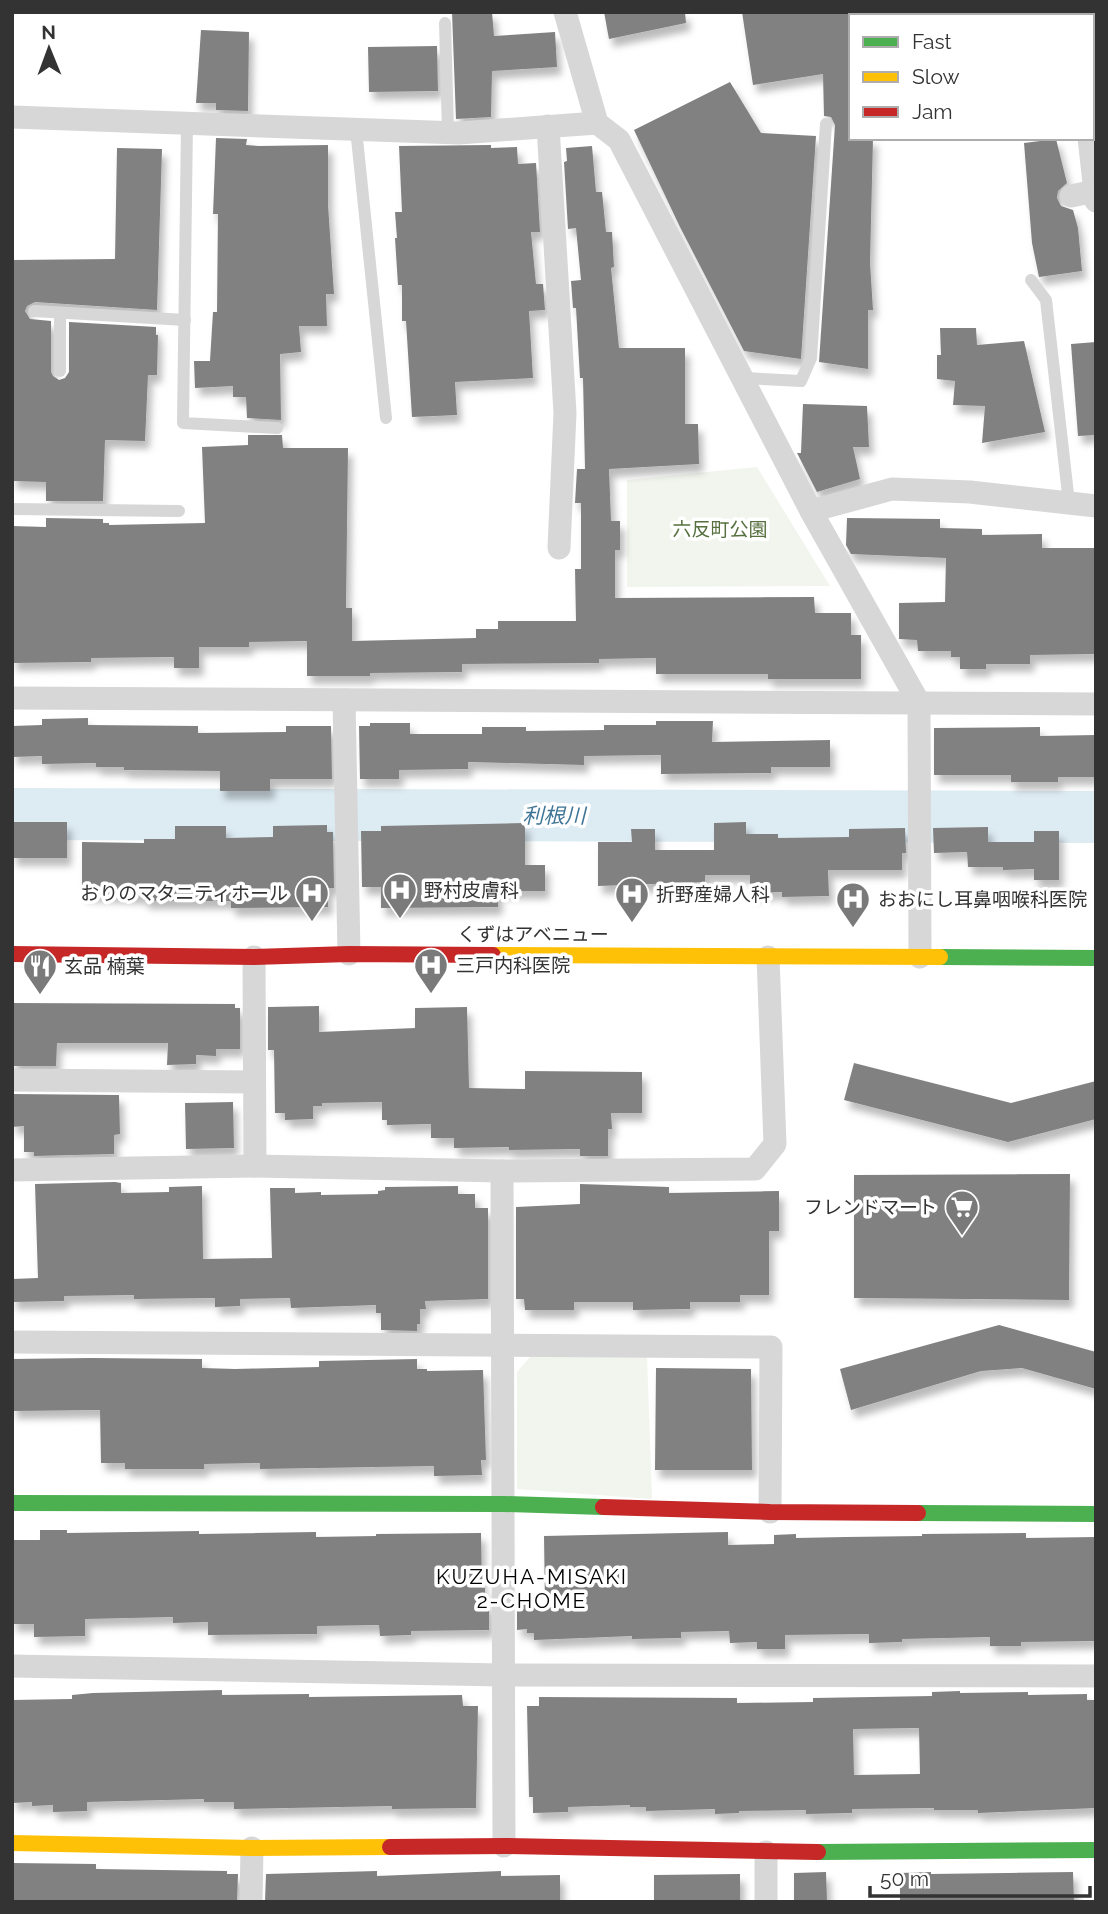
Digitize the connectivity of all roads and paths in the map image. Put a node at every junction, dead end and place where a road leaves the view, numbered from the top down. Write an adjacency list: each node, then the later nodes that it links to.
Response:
1 (565, 12): 5 (street)
2 (445, 23): 9 (lane)
3 (12, 117): 4 (street)
4 (187, 123): 8 (street); 16 (lane)
5 (597, 123): 7 (street); 18 (street)
6 (826, 124): 18 (lane)
7 (548, 126): 9 (street); 26 (street)
8 (356, 129): 9 (street); 19 (lane)
9 (448, 132)
10 (1089, 140): 12 (street)
11 (1071, 196): 12 (street)
12 (1095, 196)
13 (1031, 280): 21 (lane)
14 (34, 312): 15 (lane)
15 (60, 313): 16 (lane); 17 (lane)
16 (185, 320): 20 (lane)
17 (61, 371)
18 (743, 378): 25 (street)
19 (386, 418)
20 (277, 428)
21 (1069, 503): 22 (street); 25 (street)
22 (1096, 506)
23 (12, 509): 24 (lane)
24 (179, 511)
25 (811, 511): 29 (street)
26 (559, 548)
27 (12, 698): 28 (street)
28 (344, 700): 29 (street); 32 (street)
29 (919, 703): 30 (street); 35 (street)
30 (1096, 704)
31 (12, 954): 33 (street, くずはアベニュー)
32 (349, 954): 33 (street, くずはアベニュー); 34 (street, くずはアベニュー)
33 (254, 957): 38 (street)
34 (768, 957): 35 (street, くずはアベニュー); 41 (street)
35 (920, 957): 36 (street, くずはアベニュー)
36 (1096, 958)
37 (12, 1080): 38 (street)
38 (254, 1082): 39 (street)
39 (255, 1166): 40 (street); 41 (street)
40 (12, 1170)
41 (502, 1171): 43 (street)
42 (12, 1342): 43 (street)
43 (504, 1347): 45 (street); 46 (street)
44 (12, 1503): 45 (street)
45 (504, 1504): 46 (street); 49 (street)
46 (770, 1512): 47 (street)
47 (1096, 1514)
48 (12, 1666): 49 (street)
49 (503, 1675): 50 (street); 52 (street)
50 (1096, 1676)
51 (12, 1843): 53 (street)
52 (504, 1846): 53 (street); 55 (street)
53 (252, 1848): 56 (street)
54 (1096, 1850): 55 (street)
55 (766, 1852): 57 (street)
56 (251, 1902)
57 (766, 1902)

